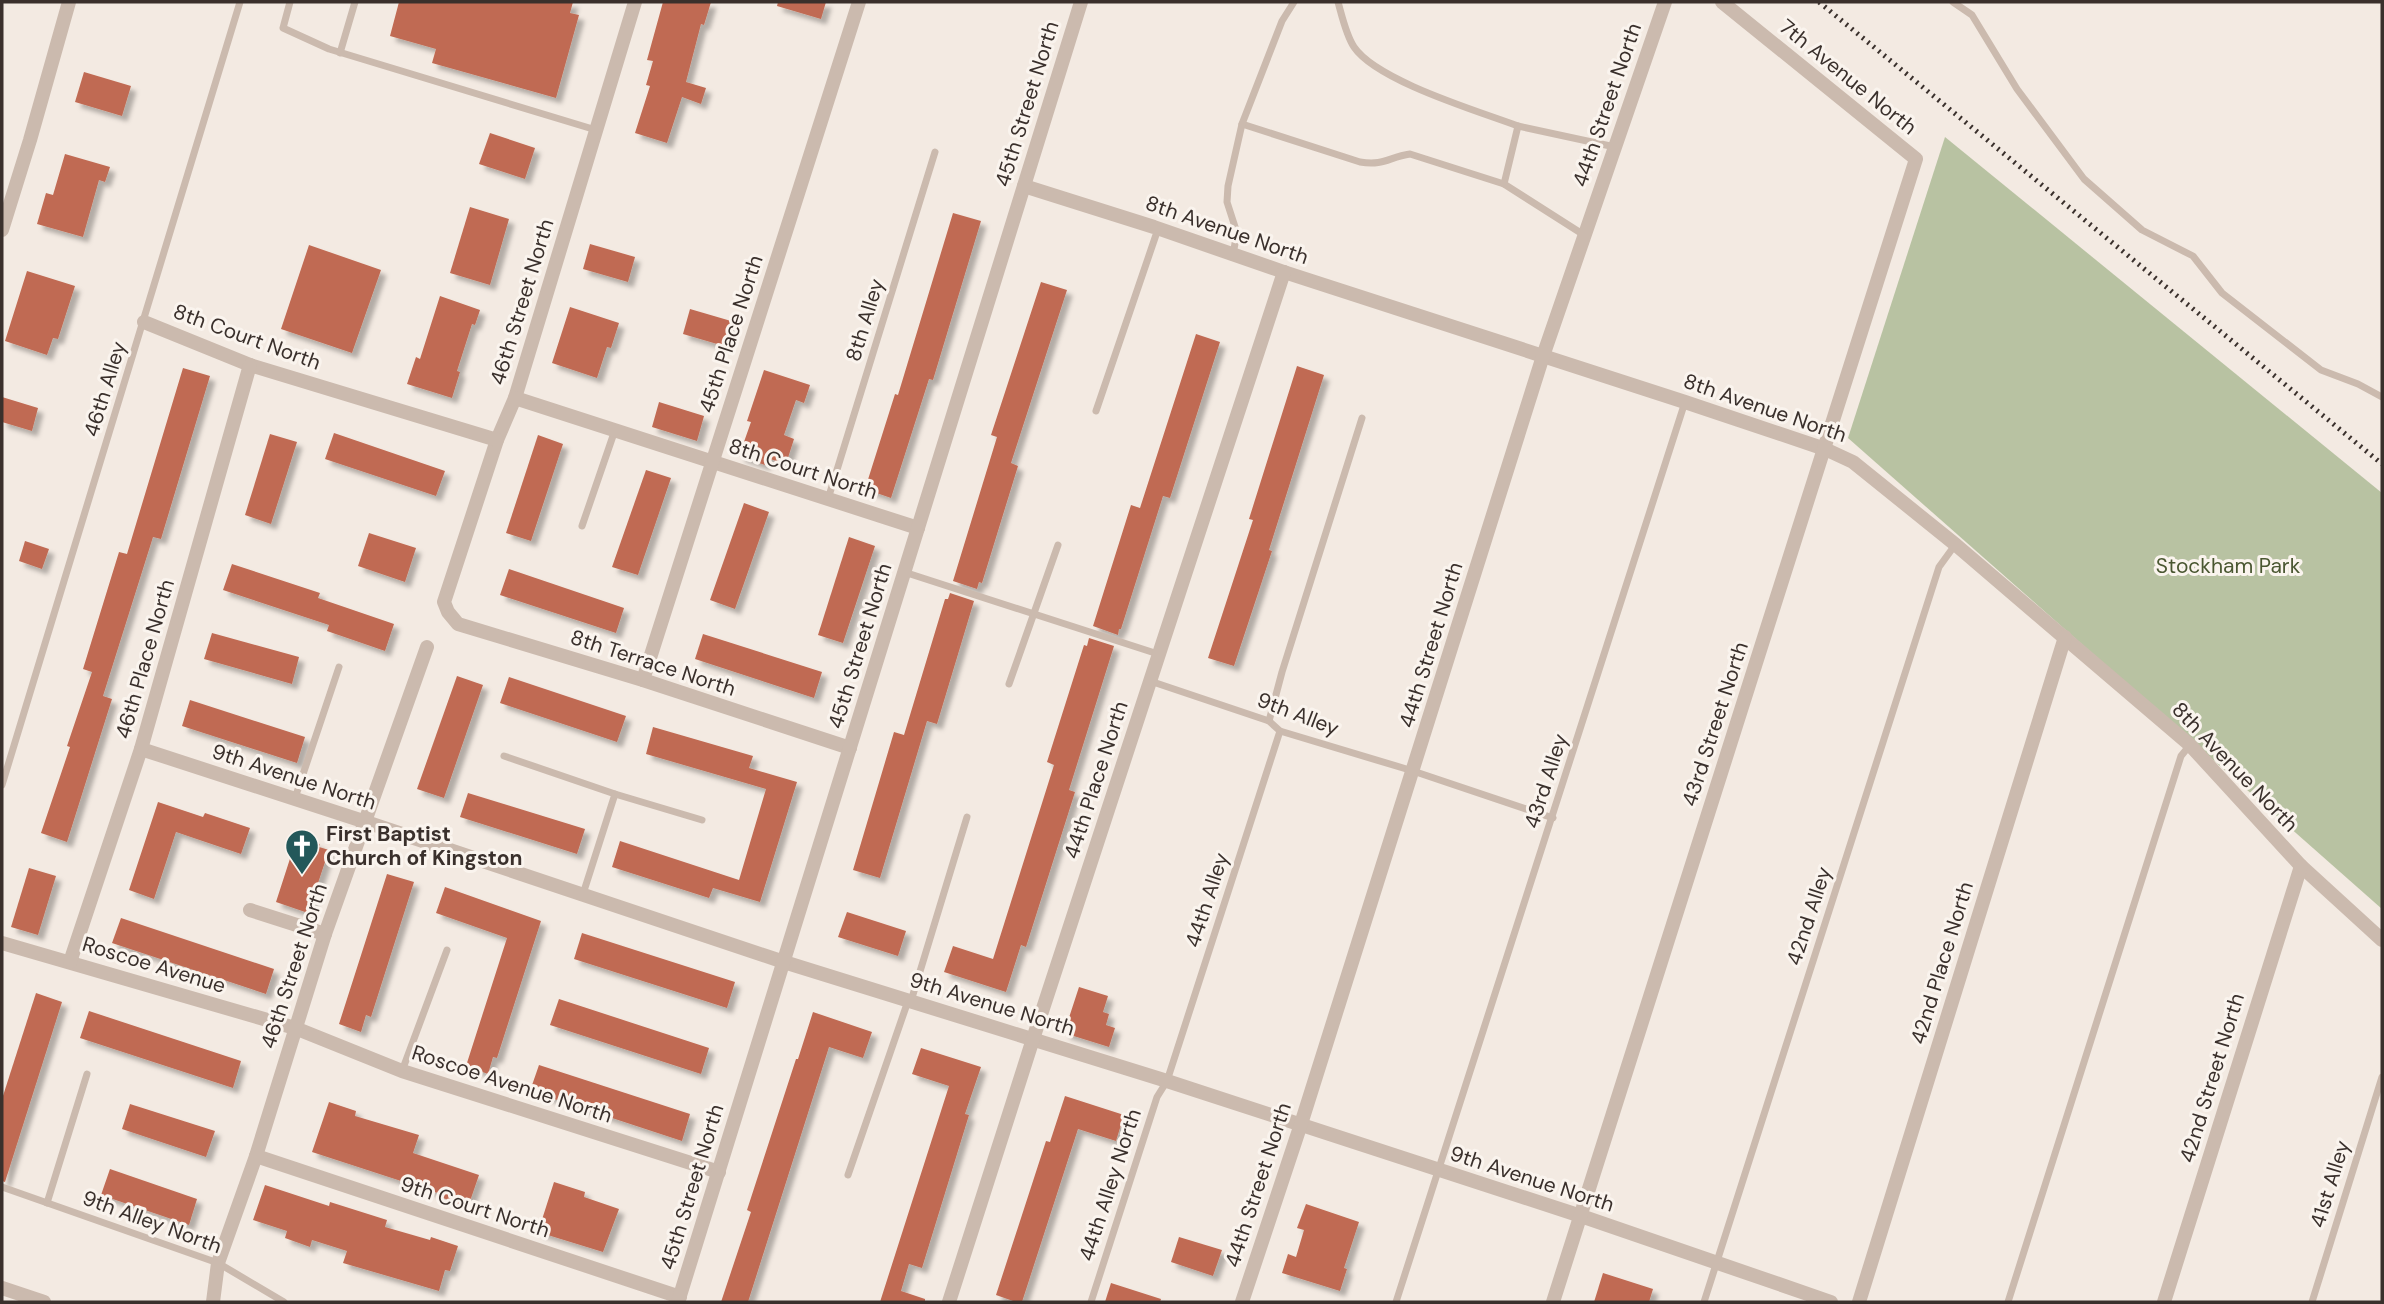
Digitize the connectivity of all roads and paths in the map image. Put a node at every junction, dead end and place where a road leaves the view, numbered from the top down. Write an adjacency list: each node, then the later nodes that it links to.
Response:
1 (69, 2): 23 (street)
2 (240, 2): 27 (lane, 46th Alley)
3 (290, 2): 13 (lane)
4 (355, 2): 13 (lane)
5 (635, 2): 16 (street, 46th Street North)
6 (859, 2): 38 (street, 45th Place North)
7 (1081, 2): 21 (street, 45th Street North)
8 (1294, 2): 14 (lane)
9 (1338, 2): 15 (lane)
10 (1665, 2): 17 (street, 44th Street North)
11 (1722, 2): 19 (street, 7th Avenue North)
12 (1953, 2): 30 (lane)
13 (340, 53): 16 (lane)
14 (1242, 124): 20 (lane); 25 (lane)
15 (1518, 126): 17 (lane); 20 (lane)
16 (596, 130): 31 (street, 46th Street North)
17 (1615, 147): 24 (street, 44th Street North)
18 (935, 152): 39 (lane, 8th Alley)
19 (1916, 159): 37 (street, 43rd Street North)
20 (1504, 184): 24 (lane)
21 (1024, 186): 22 (street, 8th Avenue North); 41 (street, 45th Street North)
22 (1159, 228): 25 (street, 8th Avenue North); 33 (lane)
23 (2, 230)
24 (1585, 236): 28 (street, 44th Street North)
25 (1233, 254): 26 (street, 8th Avenue North)
26 (1284, 272): 28 (street, 8th Avenue North); 49 (street, 44th Place North)
27 (144, 322): 29 (street, 8th Court North); 61 (lane, 46th Alley)
28 (1543, 356): 32 (street, 8th Avenue North); 60 (street, 44th Street North)
29 (250, 365): 36 (street, 8th Court North); 58 (street, 46th Place North)
30 (2382, 397)
31 (515, 398): 35 (street, 8th Court North); 36 (street, 46th Street North)
32 (1685, 402): 37 (street, 8th Avenue North); 65 (lane, 43rd Alley)
33 (1096, 411)
34 (1363, 418): 54 (lane)
35 (615, 430): 38 (street, 8th Court North); 40 (lane)
36 (497, 440): 45 (street, 46th Street North)
37 (1825, 449): 43 (street, 8th Avenue North); 91 (street, 43rd Street North)
38 (712, 461): 39 (street, 8th Court North); 51 (street, 45th Place North)
39 (828, 499): 41 (street, 8th Court North)
40 (582, 526)
41 (918, 528): 44 (street, 45th Street North)
42 (1058, 545): 46 (lane)
43 (1956, 545): 47 (street, 8th Avenue North); 93 (lane, 42nd Alley)
44 (904, 572): 46 (lane); 57 (street, 45th Street North)
45 (448, 612): 51 (street, 8th Terrace North)
46 (1034, 614): 49 (lane); 53 (lane)
47 (2065, 636): 56 (street, 8th Avenue North); 106 (street, 42nd Place North)
48 (428, 647): 67 (street, 46th Street North)
49 (1159, 654): 52 (street, 44th Place North)
50 (339, 667): 63 (lane)
51 (643, 680): 57 (street, 8th Terrace North)
52 (1150, 681): 54 (lane, 9th Alley); 79 (street, 44th Place North)
53 (1009, 684)
54 (1269, 721): 55 (lane, 9th Alley)
55 (1280, 731): 60 (lane, 9th Alley); 83 (lane, 44th Alley)
56 (2190, 745): 68 (street, 8th Avenue North); 107 (lane)
57 (850, 748): 76 (street, 45th Street North)
58 (141, 749): 63 (street, 9th Avenue North); 75 (street, 46th Place North)
59 (504, 756): 62 (lane)
60 (1413, 771): 65 (lane, 9th Alley); 84 (street, 44th Street North)
61 (2, 785)
62 (615, 794): 66 (lane); 69 (lane)
63 (295, 799): 67 (street, 9th Avenue North)
64 (967, 817): 77 (lane)
65 (1553, 818): 86 (lane, 43rd Alley)
66 (702, 820)
67 (366, 822): 69 (street, 9th Avenue North); 71 (street, 46th Street North)
68 (2301, 866): 72 (street, 8th Avenue North); 108 (street, 42nd Street North)
69 (583, 895): 76 (street, 9th Avenue North)
70 (250, 910): 71 (street)
71 (325, 934): 78 (street, 46th Street North)
72 (2382, 940)
73 (2, 943): 75 (street, Roscoe Avenue)
74 (447, 950): 80 (lane)
75 (71, 962): 78 (street, Roscoe Avenue)
76 (784, 962): 77 (street, 9th Avenue North); 87 (street, 45th Street North)
77 (910, 1001): 79 (street, 9th Avenue North); 88 (lane)
78 (295, 1028): 80 (street, Roscoe Avenue North); 85 (street, 46th Street North)
79 (1033, 1038): 83 (street, 9th Avenue North); 99 (street, 44th Place North)
80 (402, 1071): 87 (street, Roscoe Avenue North)
81 (87, 1074): 90 (lane)
82 (2382, 1077): 109 (lane, 41st Alley)
83 (1167, 1080): 84 (street, 9th Avenue North); 100 (lane, 44th Alley North)
84 (1301, 1124): 86 (street, 9th Avenue North); 101 (street, 44th Street North)
85 (256, 1156): 92 (street, 46th Street North); 95 (street, 9th Court North)
86 (1438, 1170): 91 (street, 9th Avenue North); 102 (lane, 43rd Alley)
87 (719, 1172): 95 (street, 45th Street North)
88 (848, 1175)
89 (2, 1187): 90 (lane, 9th Alley North)
90 (47, 1203): 92 (lane, 9th Alley North)
91 (1581, 1216): 93 (street, 9th Avenue North); 103 (street, 43rd Street North)
92 (218, 1263): 97 (street, 46th Street North); 98 (lane, 9th Alley North)
93 (1716, 1264): 104 (lane, 42nd Alley); 105 (street, 9th Avenue North)
94 (2, 1288): 96 (street)
95 (679, 1299)
96 (44, 1302)
97 (213, 1302)
98 (284, 1302)
99 (949, 1302)
100 (1091, 1302)
101 (1242, 1302)
102 (1396, 1302)
103 (1553, 1302)
104 (1704, 1302)
105 (1831, 1302)
106 (1859, 1302)
107 (2008, 1302)
108 (2164, 1302)
109 (2312, 1302)

